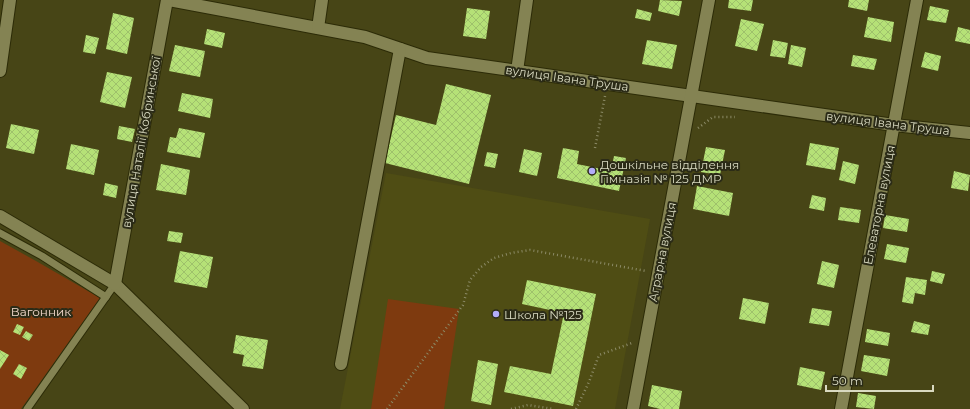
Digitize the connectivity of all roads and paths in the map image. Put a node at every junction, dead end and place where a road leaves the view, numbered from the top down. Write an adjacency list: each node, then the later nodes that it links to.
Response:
1 (10, 0): 9 (street)
2 (168, 0): 7 (street, вулиця Івана Труша); 21 (street, вулиця Наталії Кобринської)
3 (322, 0): 7 (street)
4 (527, 0): 10 (street)
5 (709, 0): 12 (street, Аграрна вулиця)
6 (917, 0): 14 (street, Елеваторна вулиця)
7 (318, 28): 8 (street, вулиця Івана Труша)
8 (400, 49): 10 (street, вулиця Івана Труша); 24 (street)
9 (0, 71)
10 (517, 71): 11 (street, вулиця Івана Труша)
11 (607, 84): 12 (street, вулиця Івана Труша); 17 (path)
12 (692, 96): 14 (street, вулиця Івана Труша); 16 (street, Аграрна вулиця)
13 (737, 117): 16 (path)
14 (894, 125): 15 (street, вулиця Івана Труша); 32 (street, Елеваторна вулиця)
15 (970, 133)
16 (683, 140): 20 (street, Аграрна вулиця)
17 (595, 148)
18 (0, 216): 21 (street)
19 (0, 233): 22 (lane)
20 (658, 274): 23 (street, Аграрна вулиця); 27 (path)
21 (115, 284): 22 (lane); 26 (street)
22 (106, 297): 25 (lane)
23 (646, 338): 30 (path); 31 (street, Аграрна вулиця)
24 (341, 364)
25 (27, 409)
26 (243, 409)
27 (387, 409)
28 (511, 409): 29 (path)
29 (553, 409)
30 (576, 409)
31 (633, 409)
32 (841, 409)

